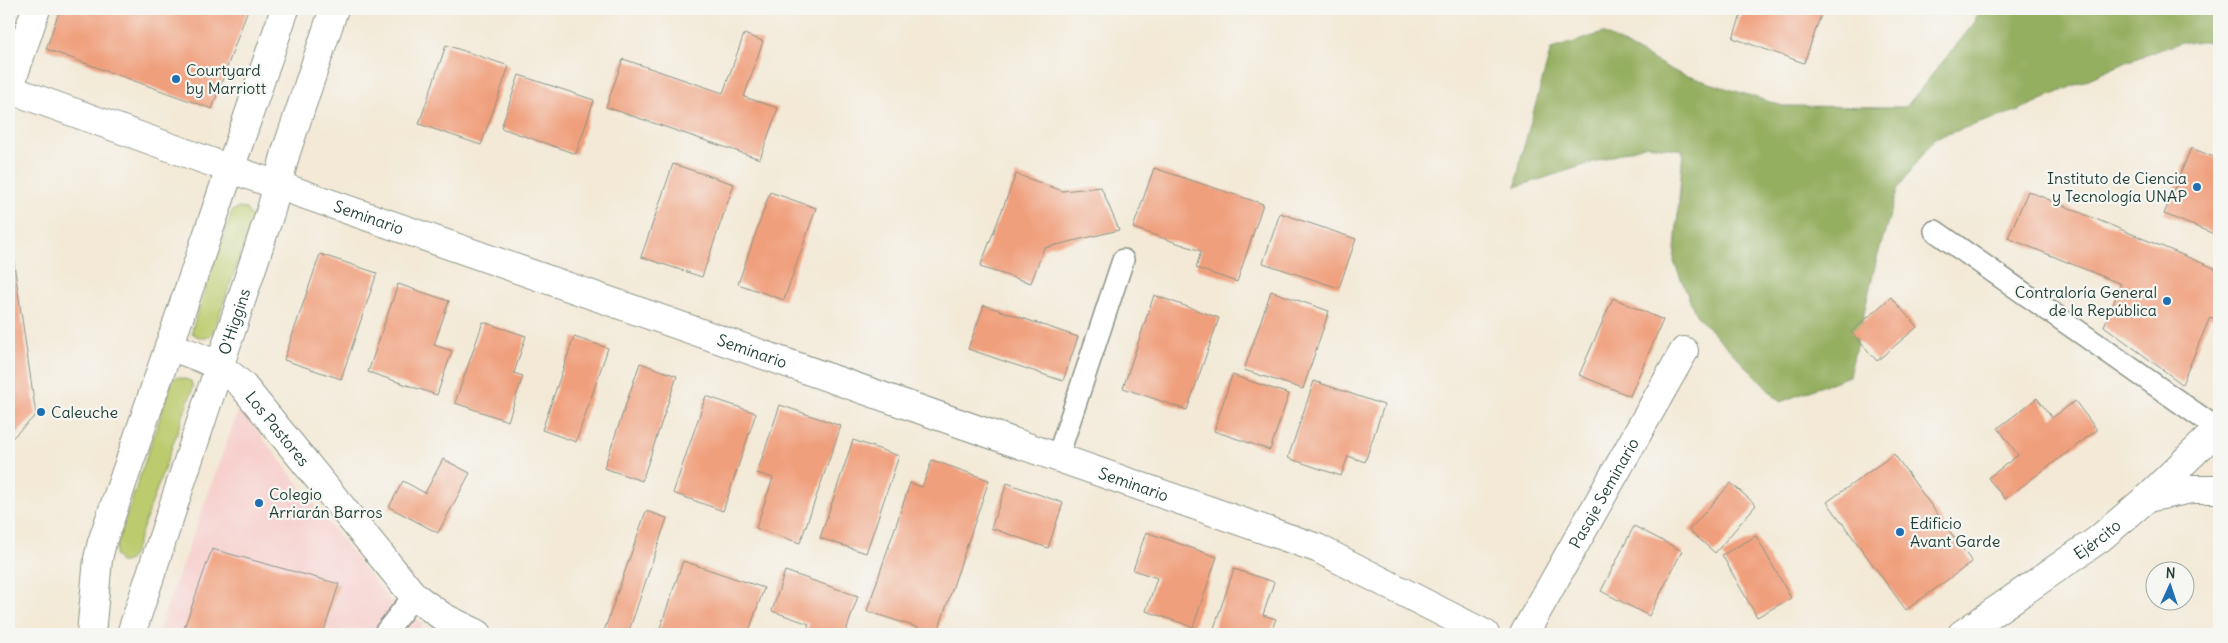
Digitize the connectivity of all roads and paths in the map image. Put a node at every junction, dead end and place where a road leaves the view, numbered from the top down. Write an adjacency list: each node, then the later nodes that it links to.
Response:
1 (36, 9): 4 (street)
2 (285, 9): 5 (street)
3 (334, 9): 6 (street, O'Higgins)
4 (9, 89): 5 (street, Seminario)
5 (229, 168): 6 (street, Seminario); 9 (street)
6 (278, 185): 11 (street, O'Higgins); 13 (street, Seminario)
7 (1935, 231): 12 (lane)
8 (1123, 260): 13 (lane)
9 (168, 346): 11 (street, Los Pastores); 17 (street)
10 (1684, 351): 22 (street, Pasaje Seminario)
11 (219, 365): 16 (street, Los Pastores); 18 (street, O'Higgins)
12 (2219, 429): 15 (street, Ejército)
13 (1058, 456): 21 (street, Seminario)
14 (2219, 489): 15 (street)
15 (2147, 498): 23 (street, Ejército)
16 (414, 596): 19 (lane); 20 (street, Los Pastores)
17 (91, 634)
18 (131, 634)
19 (384, 634)
20 (478, 634)
21 (1485, 634)
22 (1524, 634)
23 (1962, 634)

